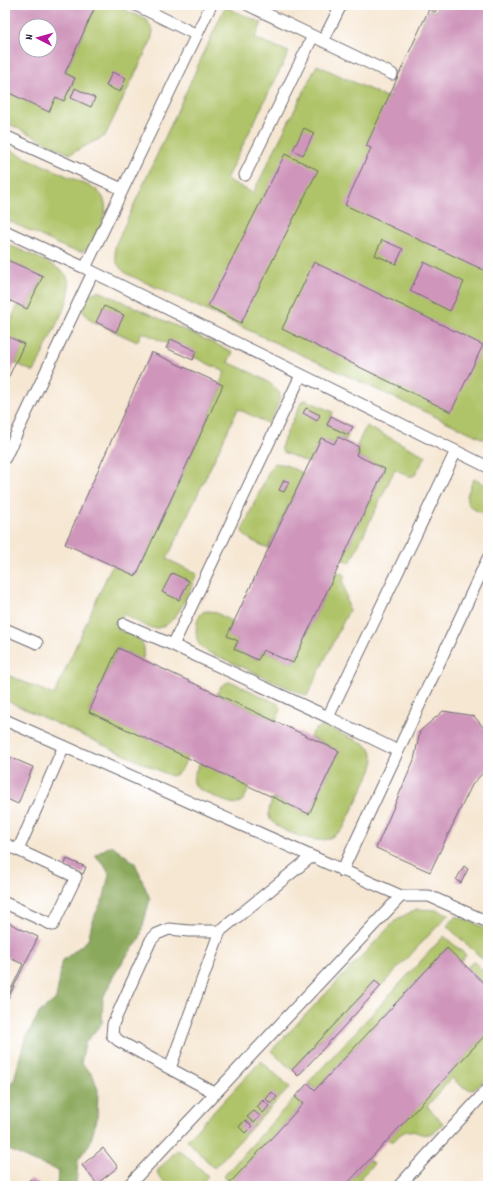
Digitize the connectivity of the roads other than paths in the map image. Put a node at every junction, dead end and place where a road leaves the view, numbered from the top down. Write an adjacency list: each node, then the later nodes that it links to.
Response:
1 (136, 5): 5 (lane)
2 (211, 5): 5 (lane)
3 (248, 5): 6 (lane)
4 (341, 5): 7 (lane)
5 (197, 35): 11 (lane)
6 (313, 36): 7 (lane); 10 (lane)
7 (323, 41): 8 (lane)
8 (392, 74)
9 (5, 136): 11 (lane)
10 (245, 175)
11 (122, 189): 13 (lane)
12 (5, 231): 13 (lane)
13 (89, 270): 14 (lane); 16 (lane)
14 (301, 375): 15 (lane); 22 (lane)
15 (456, 451): 17 (lane); 23 (lane)
16 (5, 458)
17 (488, 467)
18 (488, 558): 26 (lane)
19 (124, 624): 22 (lane)
20 (5, 629): 21 (lane)
21 (37, 643)
22 (173, 645): 23 (lane)
23 (328, 717): 26 (lane)
24 (5, 720): 25 (lane)
25 (64, 746): 28 (lane); 29 (lane)
26 (398, 751): 30 (lane)
27 (5, 844): 28 (lane)
28 (18, 850): 32 (lane)
29 (311, 857): 30 (lane); 34 (lane)
30 (342, 871): 31 (lane)
31 (401, 896): 33 (lane); 37 (lane)
32 (5, 903)
33 (488, 922)
34 (220, 931): 35 (lane); 35 (lane)
35 (170, 1068): 37 (lane)
36 (488, 1089): 39 (lane)
37 (215, 1093): 38 (lane)
38 (128, 1186)
39 (399, 1186)

